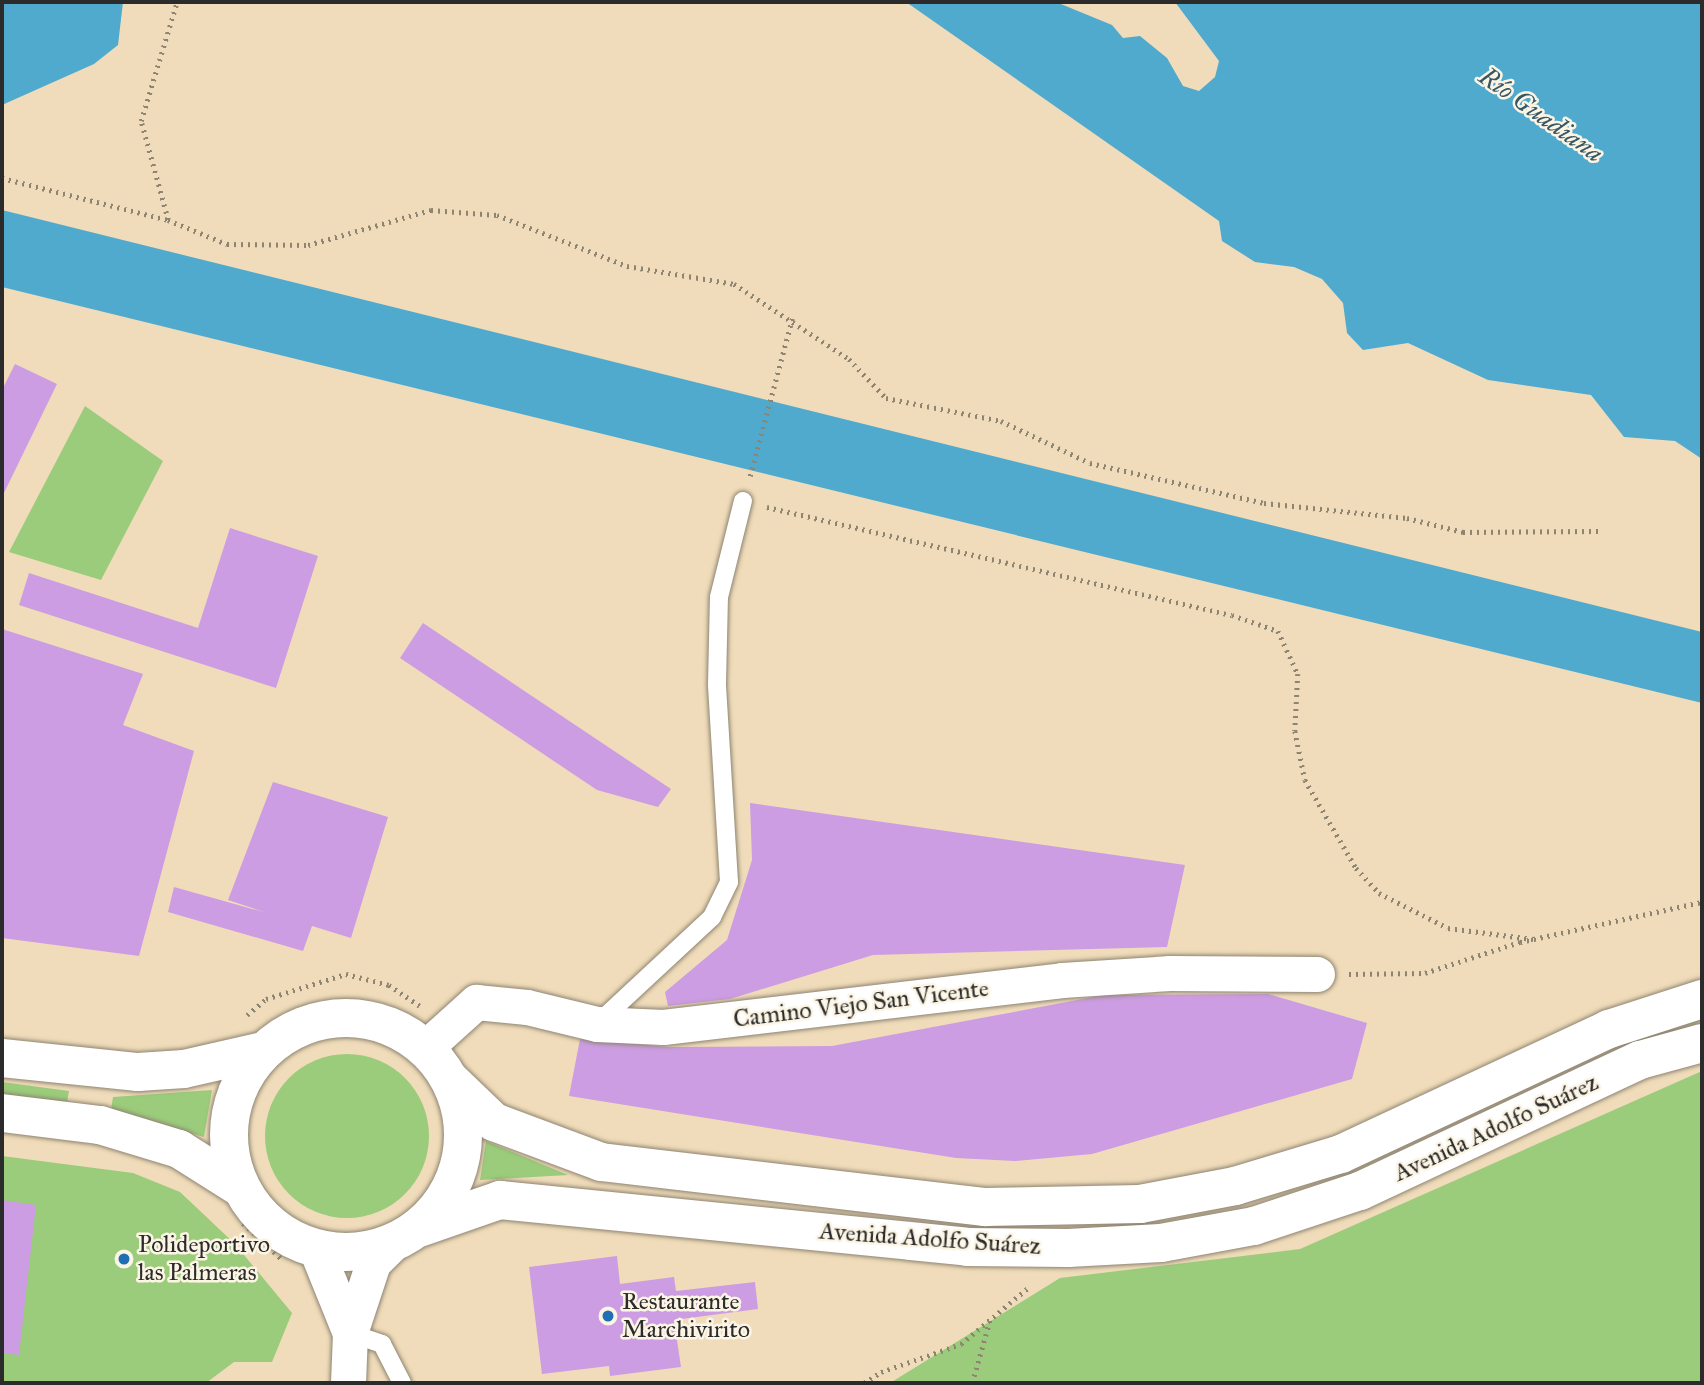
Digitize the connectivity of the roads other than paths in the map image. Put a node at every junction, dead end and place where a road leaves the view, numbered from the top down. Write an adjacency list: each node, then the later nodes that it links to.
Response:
1 (743, 501): 4 (lane)
2 (1317, 974): 4 (street, Camino Viejo San Vicente)
3 (1702, 999): 9 (highway, Avenida Adolfo Suárez)
4 (597, 1024): 6 (street, Camino Viejo San Vicente)
5 (1702, 1043): 12 (highway, Avenida Adolfo Suárez)
6 (425, 1048): 7 (highway); 9 (highway)
7 (264, 1051): 8 (highway); 11 (highway)
8 (2, 1058)
9 (450, 1080): 12 (highway)
10 (2, 1113): 11 (highway)
11 (240, 1203): 13 (highway)
12 (405, 1236): 13 (highway); 14 (street)
13 (302, 1257): 14 (street)
14 (350, 1332): 15 (street); 16 (lane)
15 (348, 1383)
16 (402, 1383)

